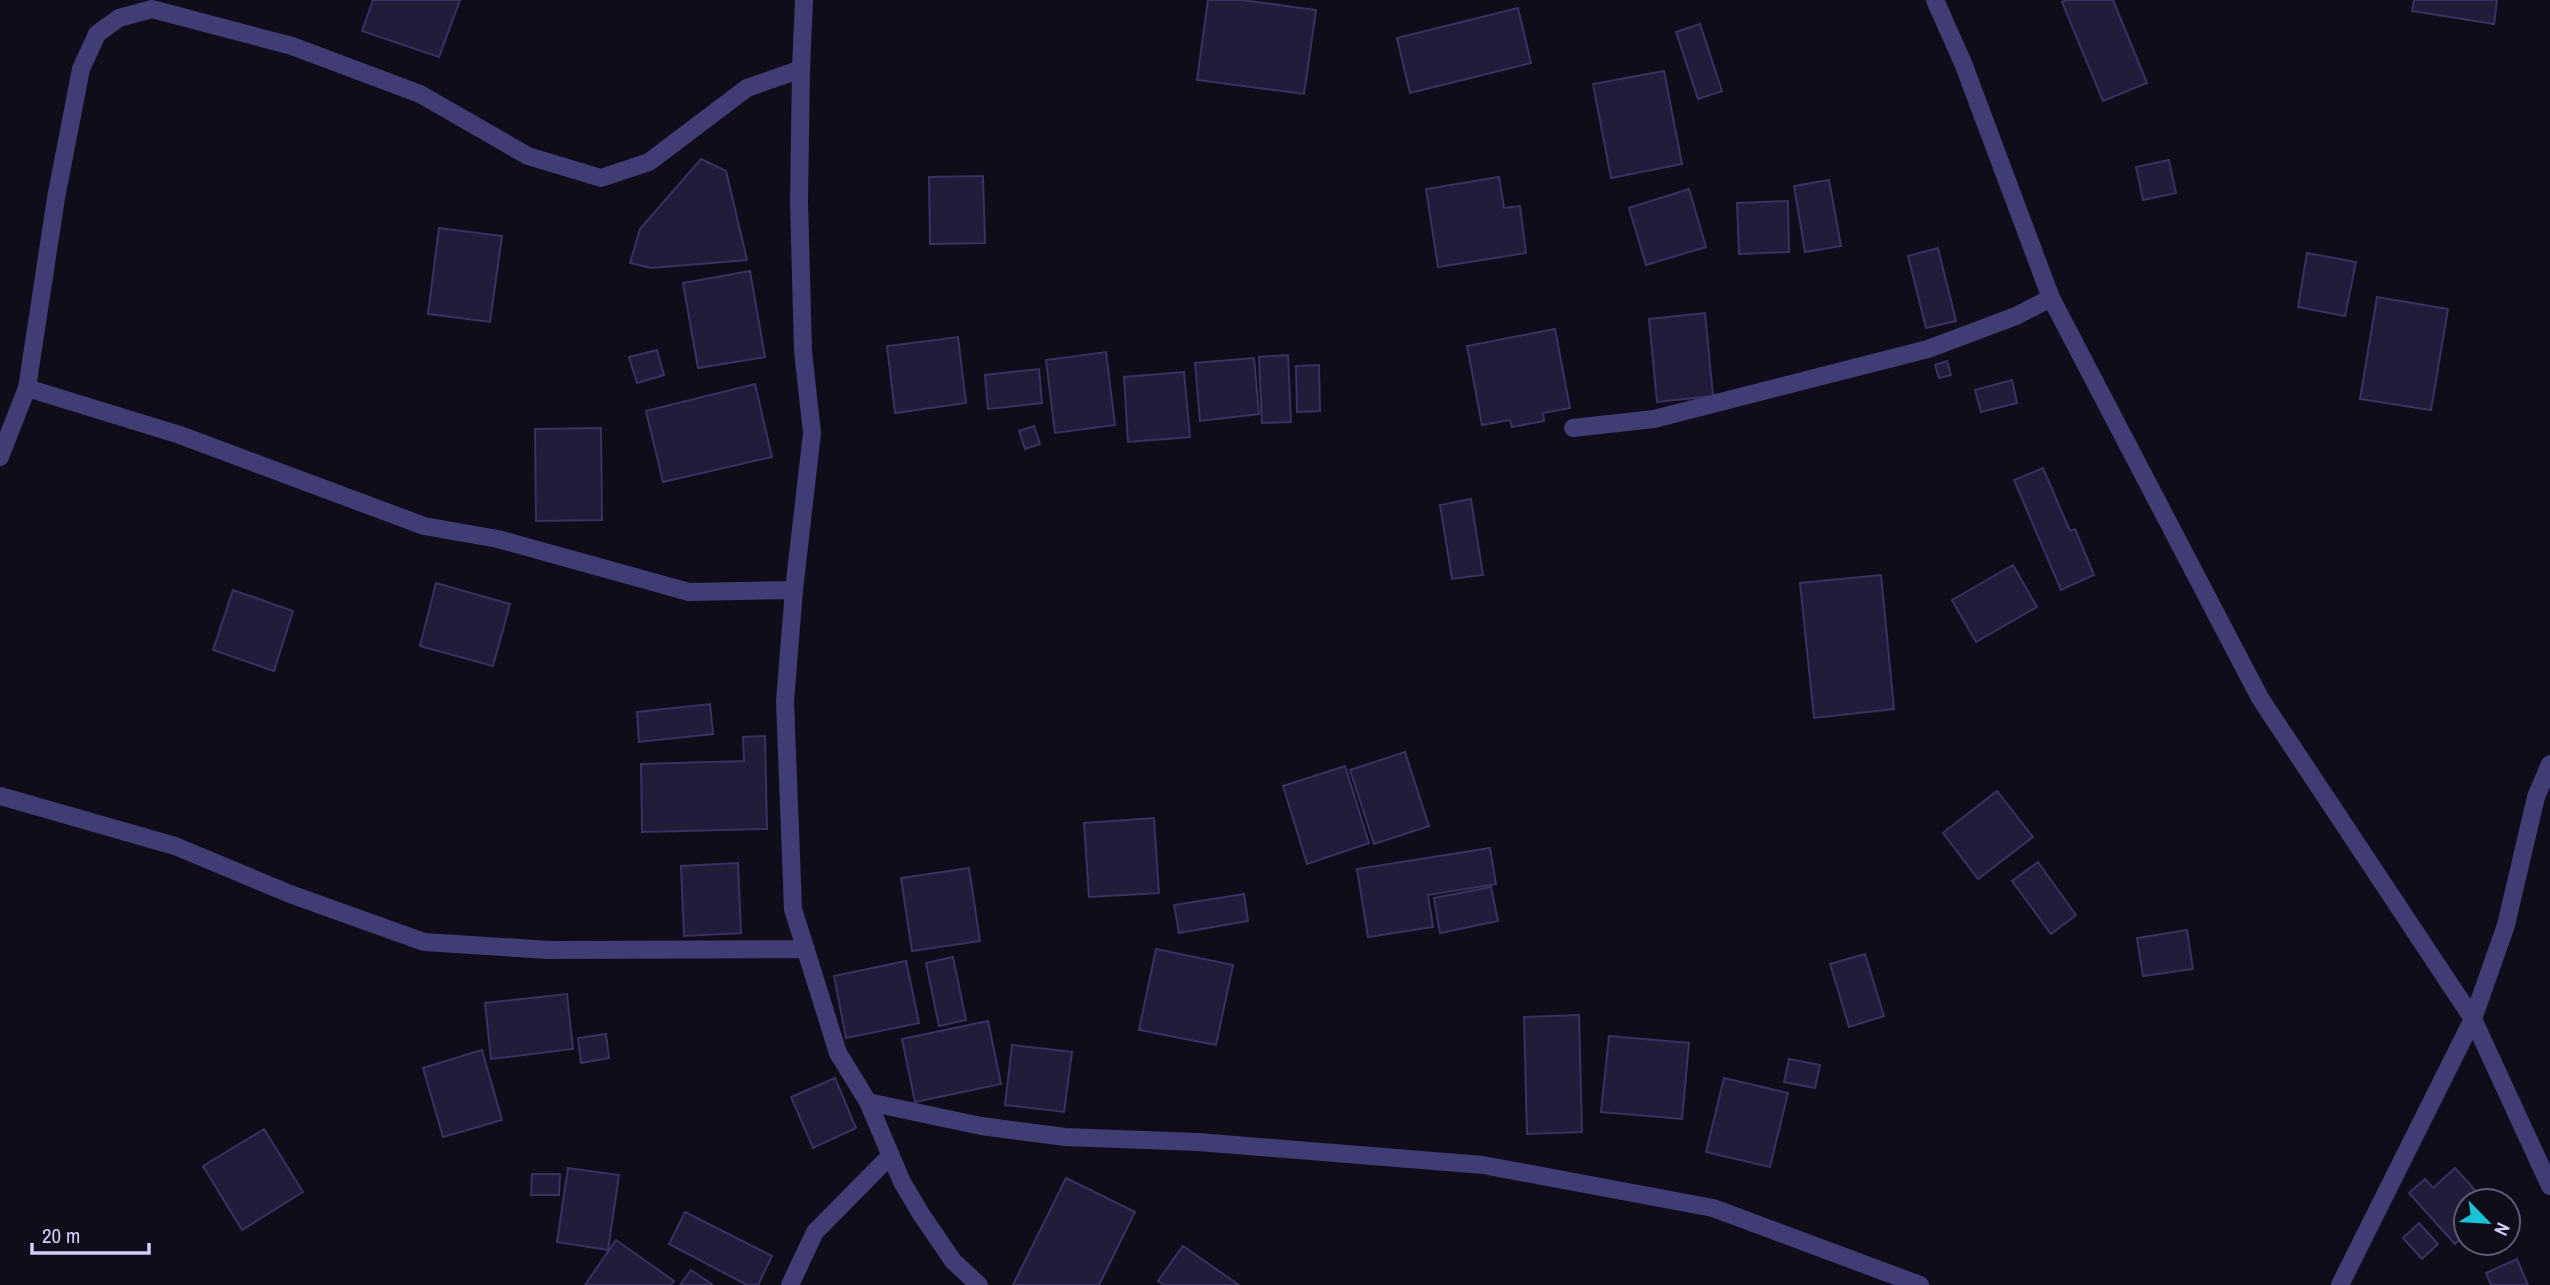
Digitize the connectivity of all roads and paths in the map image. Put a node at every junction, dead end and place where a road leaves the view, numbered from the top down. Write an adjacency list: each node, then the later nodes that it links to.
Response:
1 (804, 0): 3 (street)
2 (1936, 0): 4 (street)
3 (801, 69): 5 (street); 8 (street)
4 (2051, 298): 6 (street); 12 (street)
5 (27, 388): 7 (street); 8 (street)
6 (1573, 428)
7 (0, 457)
8 (794, 590): 11 (street)
9 (2550, 764): 12 (street)
10 (0, 796): 11 (street)
11 (806, 949): 13 (street)
12 (2473, 1019): 15 (street); 19 (street)
13 (868, 1102): 14 (street); 18 (street)
14 (891, 1155): 16 (street); 17 (street)
15 (2550, 1186)
16 (790, 1285)
17 (979, 1285)
18 (1920, 1285)
19 (2340, 1285)

